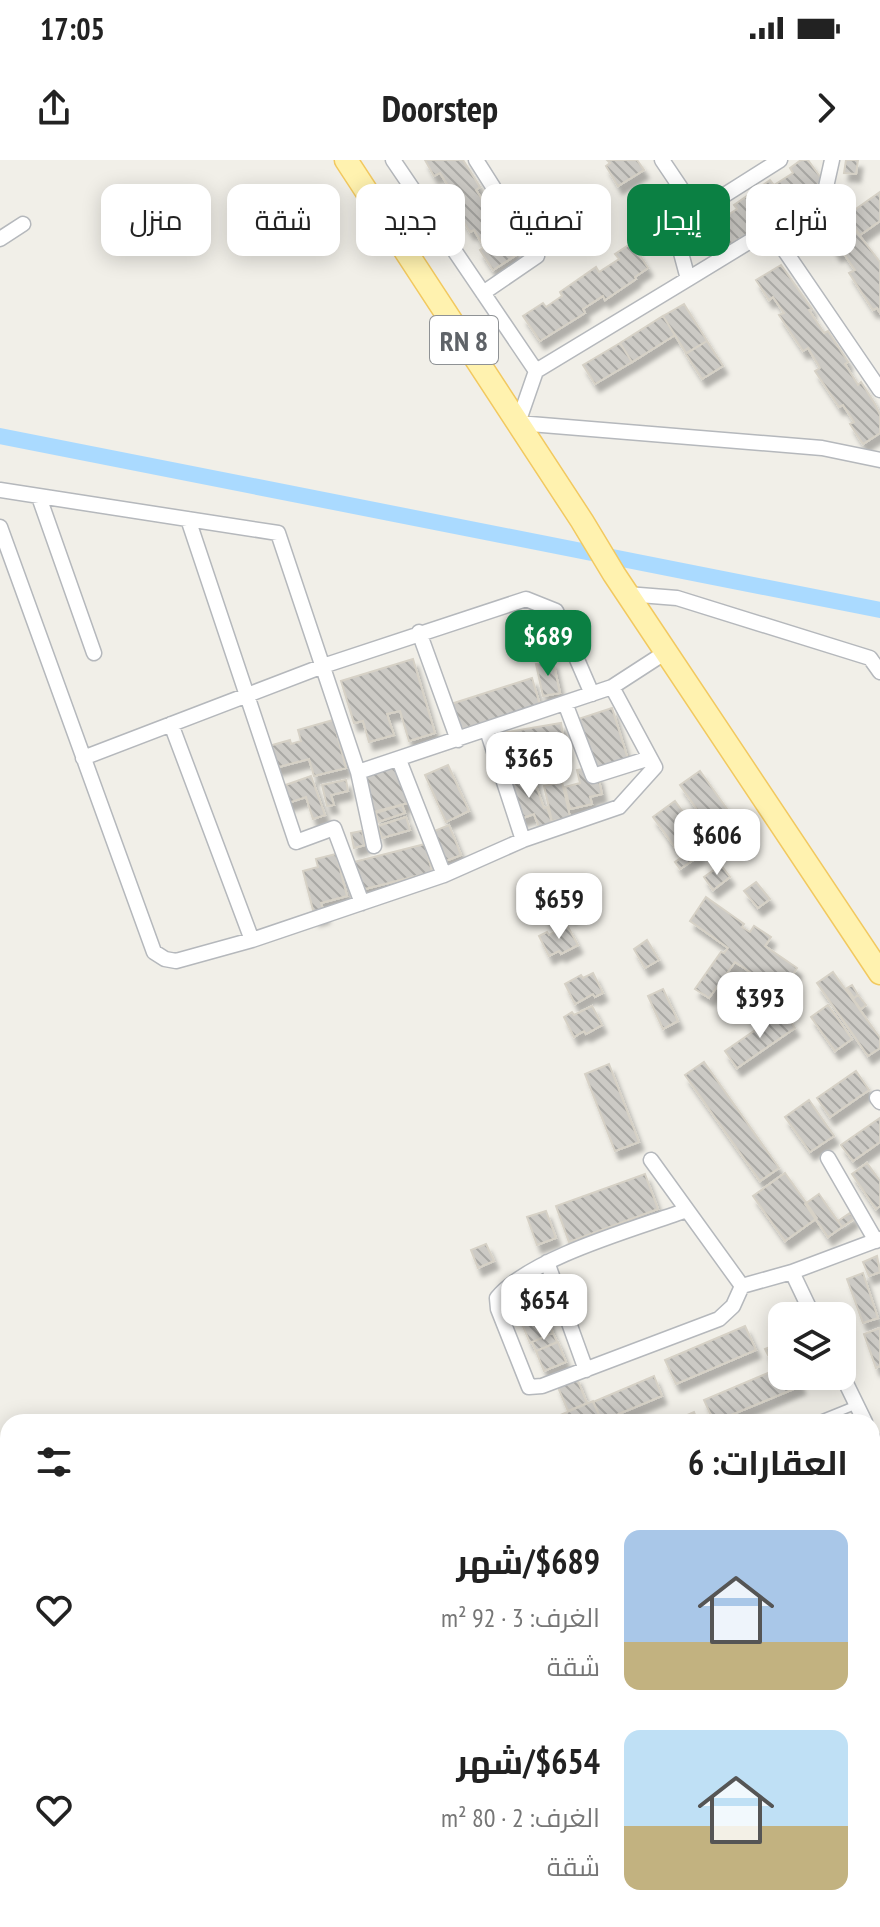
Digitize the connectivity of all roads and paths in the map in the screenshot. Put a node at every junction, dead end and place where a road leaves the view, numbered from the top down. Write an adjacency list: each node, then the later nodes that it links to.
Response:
1 (346, 160): 19 (main road, RN 8)
2 (393, 160): 16 (street)
3 (476, 160): 16 (street)
4 (662, 160): 7 (street)
5 (780, 160): 9 (street)
6 (832, 160): 8 (street)
7 (678, 184)
8 (827, 184)
9 (730, 191)
10 (23, 224): 11 (street)
11 (0, 239)
12 (746, 244): 15 (street)
13 (682, 256): 15 (street)
14 (788, 256): 18 (street)
15 (688, 279): 17 (street)
16 (483, 293): 17 (street)
17 (536, 371): 19 (street)
18 (880, 390)
19 (518, 423): 20 (street); 25 (main road, RN 8)
20 (880, 460)
21 (0, 490): 22 (street)
22 (39, 497): 23 (street); 28 (street)
23 (188, 519): 29 (street); 33 (street)
24 (0, 527): 38 (street)
25 (627, 594): 27 (main road, RN 8); 30 (street)
26 (419, 632): 29 (street); 32 (street); 37 (street)
27 (666, 652): 31 (street); 47 (main road, RN 8)
28 (94, 653)
29 (323, 666): 33 (street); 41 (street)
30 (880, 672)
31 (612, 687): 32 (street); 39 (street)
32 (592, 694): 34 (street)
33 (246, 695): 35 (street); 45 (street)
34 (565, 703): 36 (street); 39 (street)
35 (171, 724): 38 (street); 46 (street)
36 (487, 730): 37 (street); 42 (street)
37 (458, 740): 40 (street)
38 (83, 758): 46 (street)
39 (650, 758): 42 (street)
40 (399, 760): 41 (street); 44 (street)
41 (358, 772): 43 (street)
42 (523, 840): 44 (street)
43 (374, 846)
44 (444, 875): 45 (street)
45 (362, 903): 46 (street)
46 (252, 940)
47 (880, 973)
48 (828, 1158): 51 (street)
49 (651, 1160): 50 (street)
50 (687, 1210): 52 (street); 54 (street)
51 (878, 1240): 53 (street)
52 (547, 1262): 56 (street); 56 (street)
53 (792, 1272): 54 (street); 55 (street)
54 (742, 1286): 56 (street)
55 (806, 1302)
56 (586, 1370)
57 (849, 1390): 58 (street)
58 (856, 1404): 59 (lane); 60 (street)
59 (833, 1414)
60 (861, 1414)

